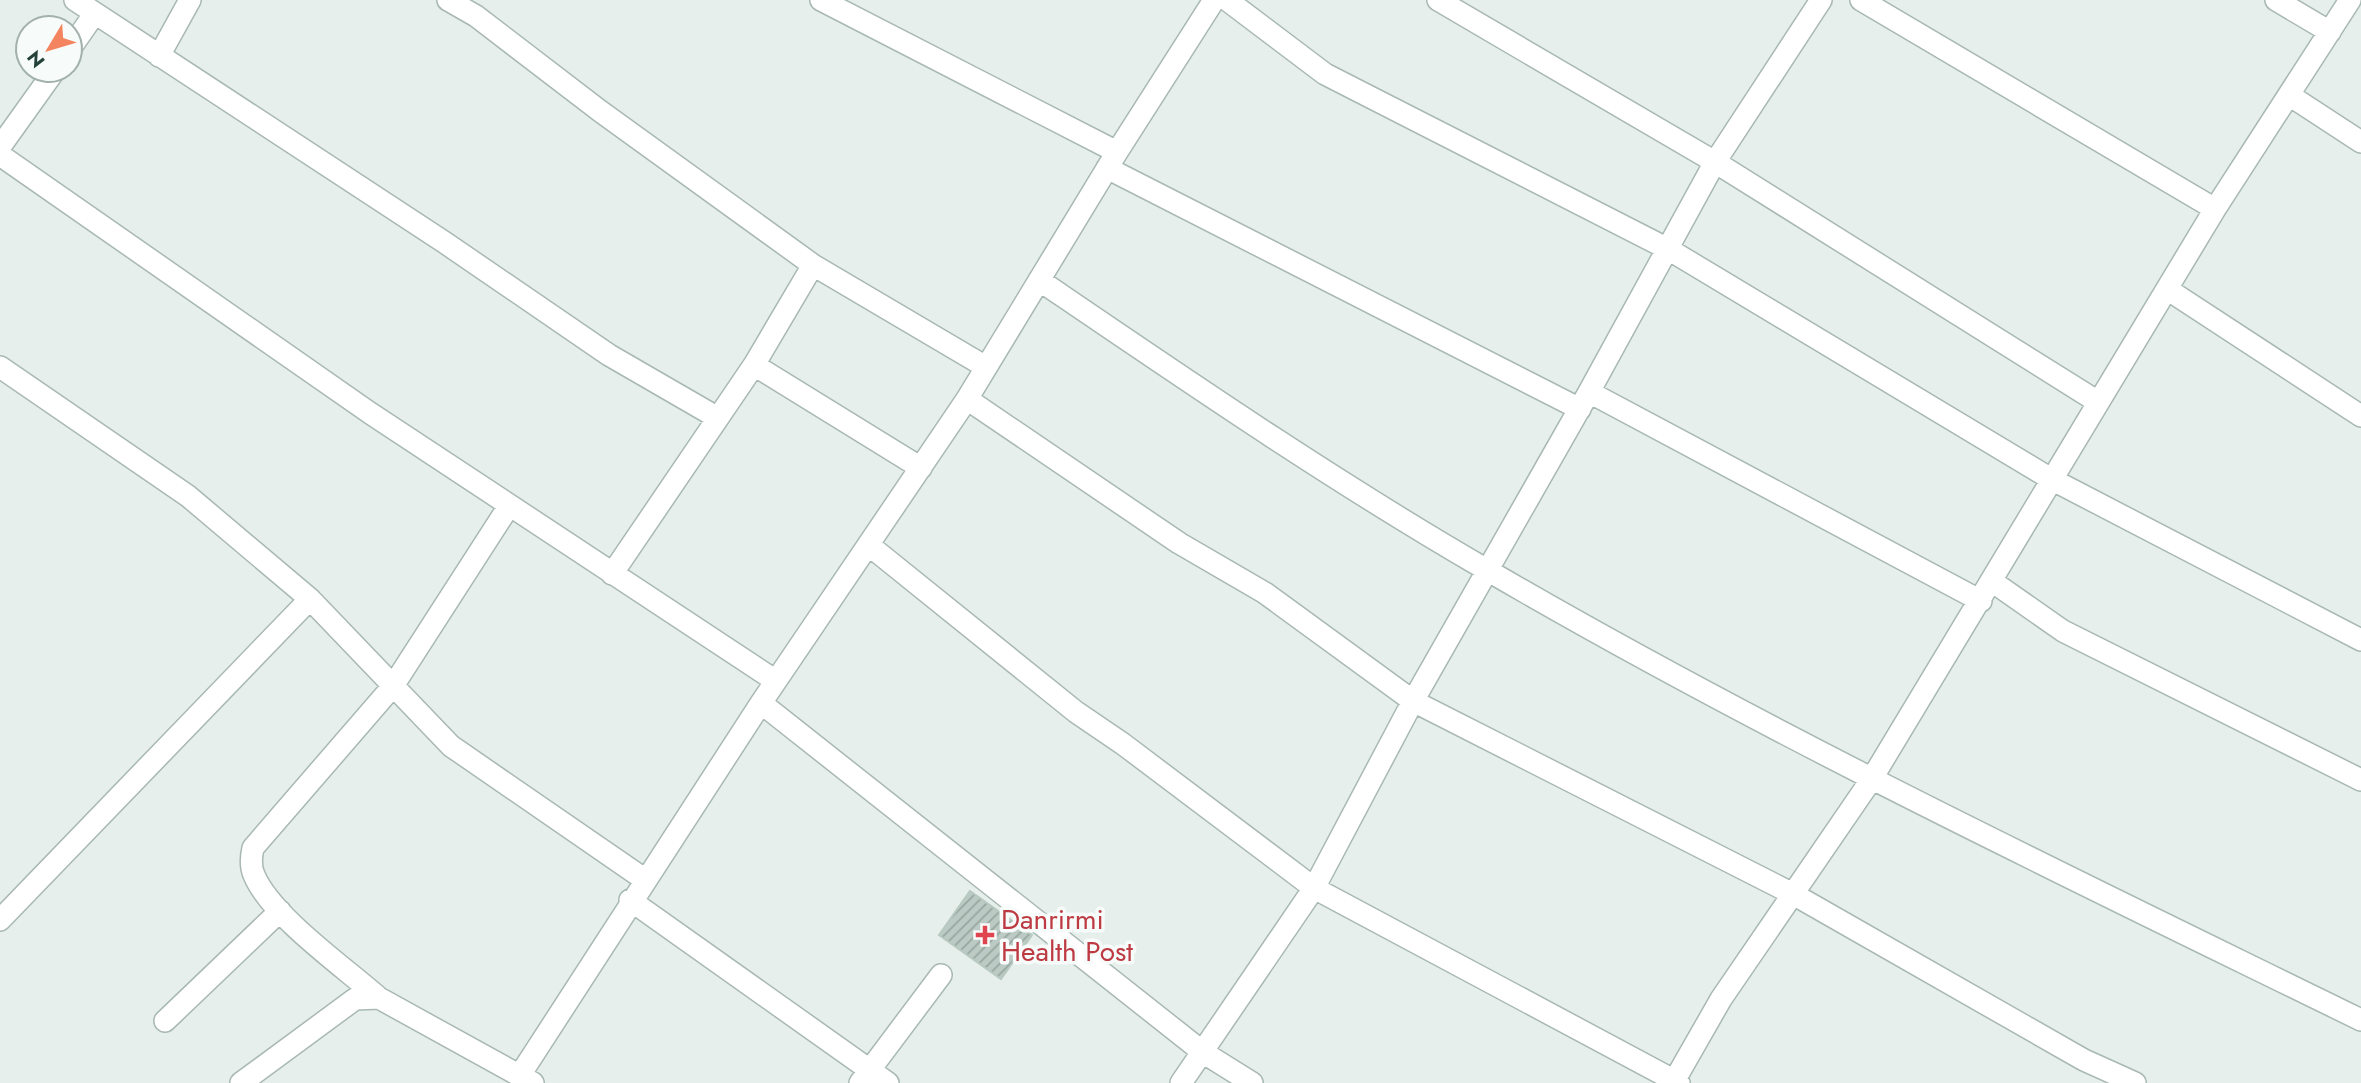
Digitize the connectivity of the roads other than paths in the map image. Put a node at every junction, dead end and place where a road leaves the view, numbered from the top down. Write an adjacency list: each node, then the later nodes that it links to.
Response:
1 (75, 0): 12 (street)
2 (190, 0): 15 (street)
3 (447, 0): 25 (street)
4 (821, 0): 21 (street)
5 (1214, 0): 21 (street)
6 (1227, 0): 24 (street)
7 (1438, 0): 22 (street)
8 (1821, 0): 22 (street)
9 (1861, 0): 23 (street)
10 (2276, 0): 14 (street)
11 (2350, 0): 14 (street)
12 (95, 13): 13 (street); 15 (street)
13 (84, 29)
14 (2330, 32): 17 (street)
15 (159, 56): 35 (street)
16 (45, 84): 19 (street)
17 (2289, 95): 18 (street); 23 (street)
18 (2361, 142)
19 (0, 147)
20 (0, 155): 38 (street)
21 (1112, 160): 26 (street); 32 (street)
22 (1715, 162): 24 (street); 33 (street)
23 (2215, 209): 27 (street)
24 (1668, 249): 32 (street); 37 (street)
25 (813, 265): 28 (street); 30 (street)
26 (1039, 280): 30 (street); 40 (street)
27 (2167, 289): 33 (street); 34 (street)
28 (754, 365): 35 (street); 36 (street)
29 (0, 367): 43 (street)
30 (986, 367): 31 (street)
31 (967, 399): 36 (street); 48 (street)
32 (1585, 401): 40 (street); 44 (street)
33 (2098, 402): 37 (street)
34 (2361, 416)
35 (718, 418): 41 (street)
36 (921, 468): 39 (street)
37 (2051, 479): 42 (street); 45 (street)
38 (509, 506): 41 (street); 47 (street)
39 (870, 546): 46 (street); 53 (street)
40 (1487, 570): 48 (street); 50 (street)
41 (612, 574): 46 (street)
42 (1993, 582): 44 (street); 51 (street)
43 (310, 599): 47 (street); 57 (street)
44 (1981, 601): 50 (street)
45 (2361, 640)
46 (776, 681): 49 (street)
47 (393, 686): 52 (street); 56 (street)
48 (1413, 701): 53 (street); 54 (street)
49 (761, 703): 52 (street); 62 (street)
50 (1871, 780): 54 (street); 60 (street)
51 (2361, 780)
52 (644, 880): 55 (street)
53 (1314, 888): 62 (street); 65 (street)
54 (1793, 894): 65 (street); 70 (street)
55 (631, 900): 63 (street); 64 (street)
56 (280, 911): 59 (street); 61 (street)
57 (0, 920)
58 (941, 975): 63 (street)
59 (379, 998): 64 (street); 66 (street)
60 (2361, 1020)
61 (165, 1021)
62 (1204, 1053): 68 (street); 69 (street)
63 (865, 1077): 67 (street)
64 (526, 1079)
65 (1676, 1082)
66 (241, 1083)
67 (888, 1083)
68 (1181, 1083)
69 (1252, 1083)
70 (2135, 1083)

